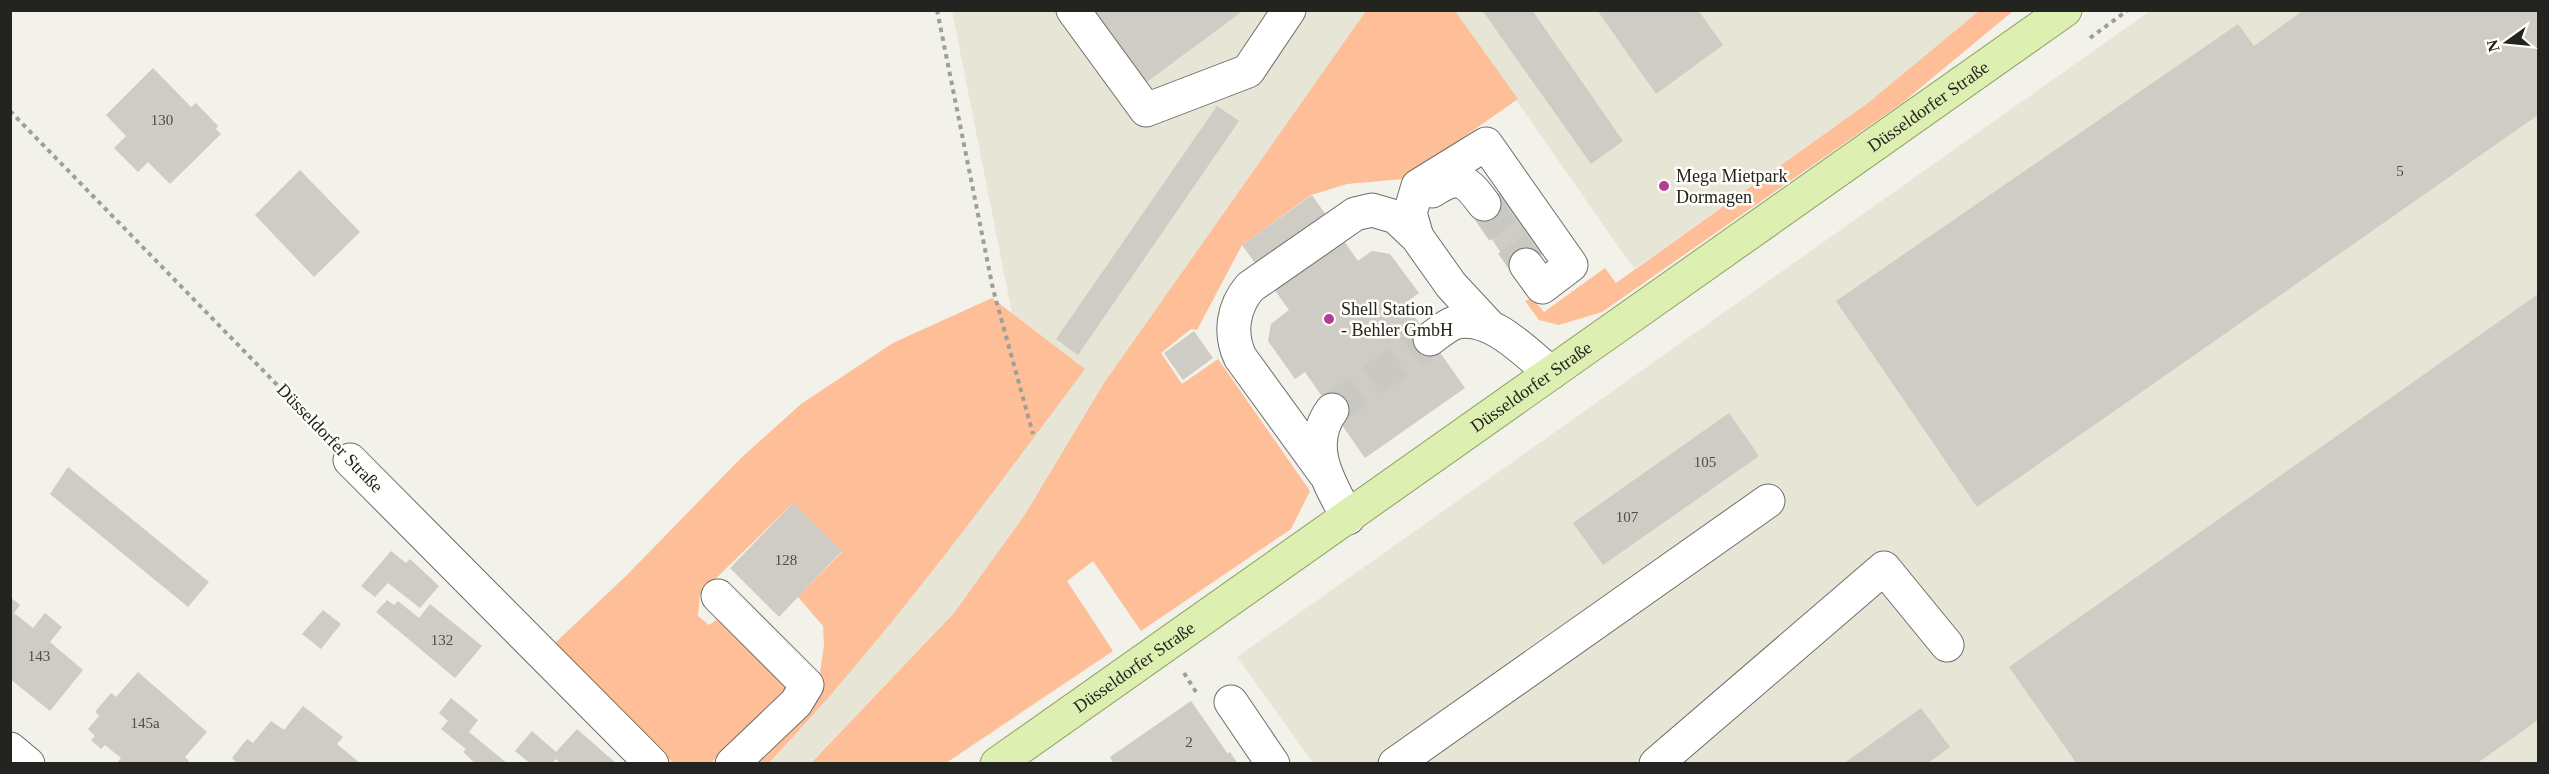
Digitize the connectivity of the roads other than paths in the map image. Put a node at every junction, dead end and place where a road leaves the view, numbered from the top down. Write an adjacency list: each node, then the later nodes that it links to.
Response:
1 (1073, 10): 2 (street)
2 (1289, 10)
3 (2065, 10): 10 (main road, Düsseldorfer Straße)
4 (1418, 186): 5 (street); 6 (street); 7 (street)
5 (1484, 204)
6 (1417, 237): 8 (street); 13 (street)
7 (1526, 265)
8 (1490, 327): 9 (street); 10 (street)
9 (1430, 339)
10 (1551, 373): 15 (main road, Düsseldorfer Straße)
11 (1332, 410): 13 (street)
12 (350, 460): 21 (street, Düsseldorfer Straße)
13 (1325, 474): 15 (street)
14 (1767, 501): 25 (street)
15 (1348, 518): 23 (main road, Düsseldorfer Straße)
16 (718, 596): 22 (street)
17 (1947, 645): 26 (street)
18 (1231, 702): 24 (street)
19 (10, 749): 20 (street)
20 (28, 764)
21 (652, 764)
22 (732, 764)
23 (997, 764)
24 (1273, 764)
25 (1395, 764)
26 (1656, 764)

